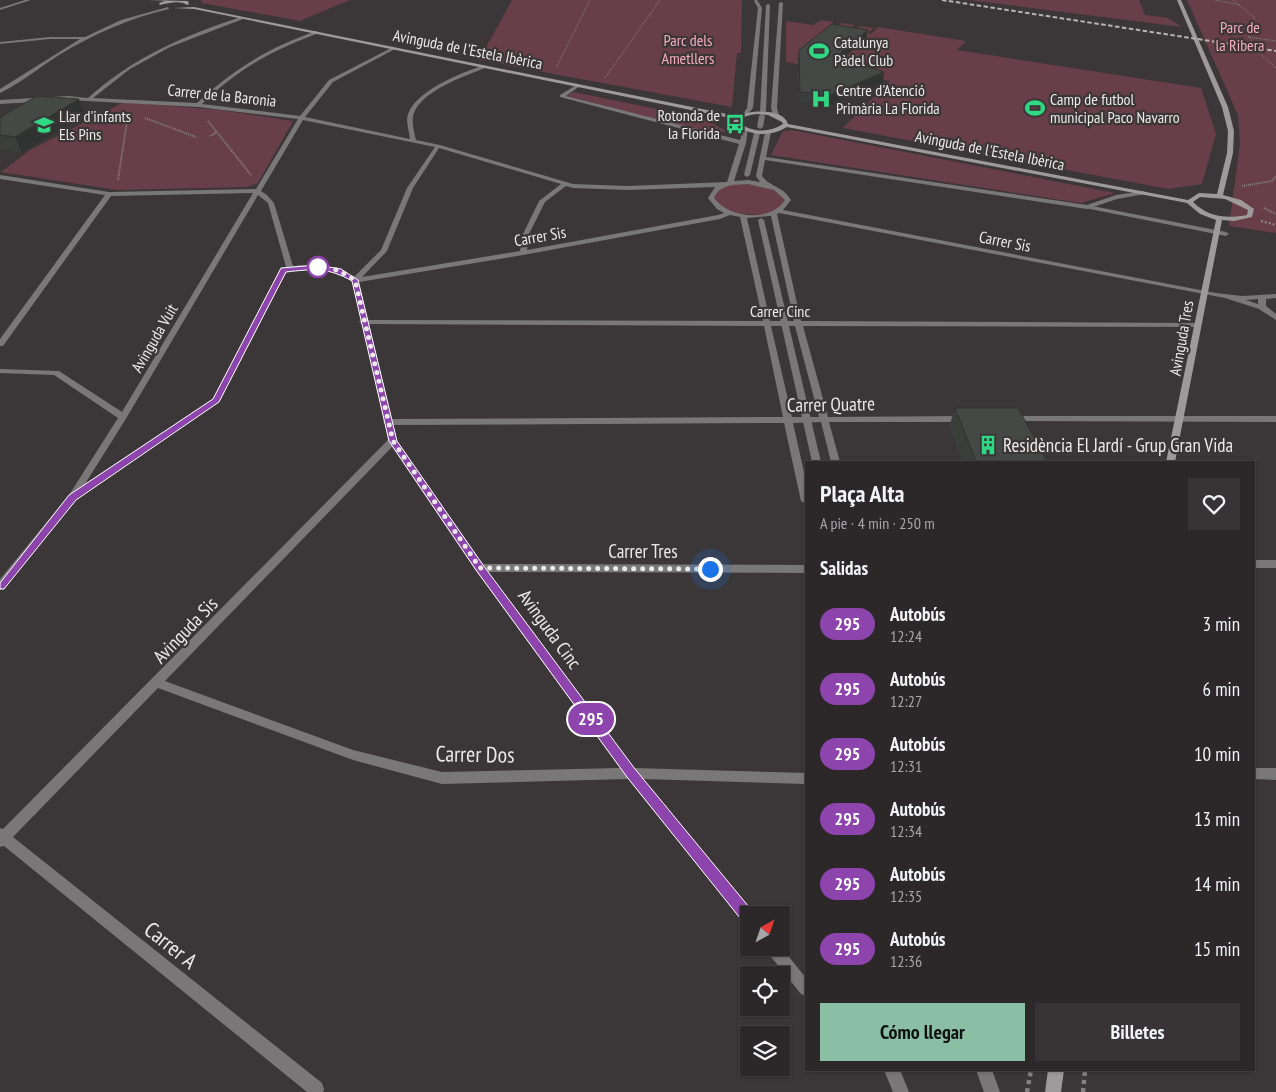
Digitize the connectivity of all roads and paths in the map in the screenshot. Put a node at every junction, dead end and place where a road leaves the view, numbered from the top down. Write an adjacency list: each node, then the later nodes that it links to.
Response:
1 (29, 0): 20 (street)
2 (151, 0): 3 (main road); 15 (main road)
3 (175, 0): 13 (main road); 15 (main road)
4 (590, 0): 31 (path)
5 (660, 0): 32 (path)
6 (762, 0): 14 (street)
7 (775, 0): 14 (street)
8 (1179, 0): 68 (main road)
9 (1214, 0): 16 (path)
10 (1233, 0): 16 (path)
11 (755, 1): 12 (street); 39 (street)
12 (784, 1): 41 (street)
13 (188, 2): 18 (main road); 19 (main road, Avinguda de l'Estela Ibèrica)
14 (769, 3): 55 (street)
15 (160, 5): 17 (main road, Avinguda de l'Estela Ibèrica); 21 (street)
16 (1242, 6): 24 (path)
17 (168, 8): 18 (main road, Avinguda de l'Estela Ibèrica); 21 (street)
18 (176, 8): 19 (main road, Avinguda de l'Estela Ibèrica)
19 (194, 8): 22 (main road, Avinguda de l'Estela Ibèrica)
20 (0, 9)
21 (154, 10): 25 (street)
22 (241, 18): 23 (main road, Avinguda de l'Estela Ibèrica); 35 (street)
23 (317, 32): 28 (main road, Avinguda de l'Estela Ibèrica); 37 (street)
24 (1248, 36): 26 (path); 30 (path)
25 (84, 38): 27 (street); 34 (street)
26 (1276, 41)
27 (0, 43)
28 (393, 48): 29 (main road, Avinguda de l'Estela Ibèrica); 42 (street, Avinguda Vuit)
29 (485, 66): 33 (main road, Avinguda de l'Estela Ibèrica); 51 (street)
30 (1276, 68)
31 (554, 73)
32 (602, 83)
33 (578, 85): 43 (main road, Avinguda de l'Estela Ibèrica); 52 (street)
34 (0, 91)
35 (90, 98): 36 (street, Carrer de la Baronia); 37 (street, Carrer de la Baronia)
36 (0, 102)
37 (198, 106): 42 (street, Carrer de la Baronia)
38 (129, 112): 59 (path)
39 (746, 114): 41 (main road); 43 (main road)
40 (137, 115): 50 (path)
41 (776, 115): 45 (main road)
42 (301, 118): 51 (street, Carrer de la Baronia); 65 (street, Avinguda Vuit)
43 (738, 118): 46 (main road)
44 (207, 120): 47 (path)
45 (786, 125): 48 (main road); 66 (main road, Avinguda de l'Estela Ibèrica)
46 (746, 129): 48 (main road); 52 (street)
47 (217, 132): 49 (path); 56 (path)
48 (768, 132): 54 (street)
49 (210, 136)
50 (196, 137)
51 (413, 141): 53 (street, Carrer de la Baronia)
52 (743, 143): 60 (street)
53 (438, 146): 61 (street, Carrer de la Baronia); 80 (street)
54 (762, 158): 62 (street); 70 (street)
55 (746, 175)
56 (252, 176)
57 (1276, 176): 64 (path)
58 (0, 177): 67 (street)
59 (118, 180)
60 (730, 183): 62 (street, Carrer de la Baronia); 63 (street, Carrer de la Baronia)
61 (565, 184): 63 (street, Carrer de la Baronia); 78 (street)
62 (765, 184): 72 (street)
63 (722, 185): 71 (street)
64 (1239, 187)
65 (256, 191): 67 (street); 79 (street); 94 (street, Avinguda Vuit)
66 (1143, 193): 69 (main road, Avinguda de l'Estela Ibèrica); 70 (street)
67 (109, 194): 92 (street)
68 (1220, 195): 69 (main road); 74 (main road)
69 (1189, 202): 74 (main road)
70 (1087, 207): 76 (street)
71 (729, 213): 73 (street, Carrer Sis); 78 (street, Carrer Sis)
72 (777, 213): 73 (street, Carrer Sis); 81 (street, Carrer Sis); 89 (street)
73 (742, 215): 91 (street)
74 (1219, 219): 76 (main road, Avinguda Tres)
75 (761, 220): 88 (street)
76 (1216, 232): 77 (street); 81 (main road, Avinguda Tres)
77 (1226, 234)
78 (523, 253): 80 (street, Carrer Sis)
79 (290, 268): 80 (street); 107 (street)
80 (355, 280): 87 (street, Avinguda Cinc)
81 (1203, 292): 82 (street, Carrer Sis); 90 (main road, Avinguda Tres)
82 (1224, 296): 84 (street); 85 (street)
83 (1276, 296): 84 (street)
84 (1262, 297): 85 (street)
85 (1262, 307): 86 (street)
86 (1276, 318)
87 (363, 322): 91 (street, Carrer Cinc); 102 (street, Avinguda Cinc)
88 (786, 324): 89 (street, Carrer Cinc); 91 (street, Carrer Cinc); 100 (street)
89 (798, 324): 90 (street, Carrer Cinc); 95 (street)
90 (1198, 324): 98 (main road, Avinguda Tres)
91 (767, 325): 101 (street)
92 (0, 344)
93 (0, 371): 94 (street)
94 (124, 417): 107 (street, Avinguda Vuit)
95 (824, 419): 96 (street, Carrer Quatre); 100 (street, Carrer Quatre); 105 (street)
96 (978, 419)
97 (998, 419): 98 (street)
98 (1180, 419): 99 (street); 106 (main road, Avinguda Tres)
99 (1276, 419)
100 (807, 420): 101 (street, Carrer Quatre); 104 (street)
101 (788, 421): 102 (street, Carrer Quatre); 108 (street)
102 (387, 422): 103 (street, Avinguda Cinc)
103 (393, 441): 111 (street, Avinguda Cinc); 114 (street, Avinguda Sis)
104 (817, 461)
105 (836, 461)
106 (1171, 461)
107 (72, 497): 113 (street)
108 (805, 497)
109 (1255, 564): 110 (street)
110 (1276, 564)
111 (480, 568): 112 (street, Carrer Tres); 115 (street, Avinguda Cinc)
112 (805, 569)
113 (0, 586)
114 (158, 683): 115 (street, Carrer Dos); 119 (street, Avinguda Sis)
115 (631, 773): 118 (street, Carrer Dos); 120 (street, Avinguda Cinc)
116 (1255, 774): 117 (street)
117 (1276, 774)
118 (805, 779)
119 (1, 838): 127 (street, Carrer A)
120 (740, 907)
121 (779, 956): 122 (street)
122 (805, 988)
123 (984, 1071): 129 (street)
124 (1032, 1071): 130 (path)
125 (1056, 1071): 128 (main road)
126 (1085, 1071): 131 (path)
127 (316, 1091)
128 (1056, 1091)
129 (992, 1092)
130 (1027, 1092)
131 (1083, 1092)

